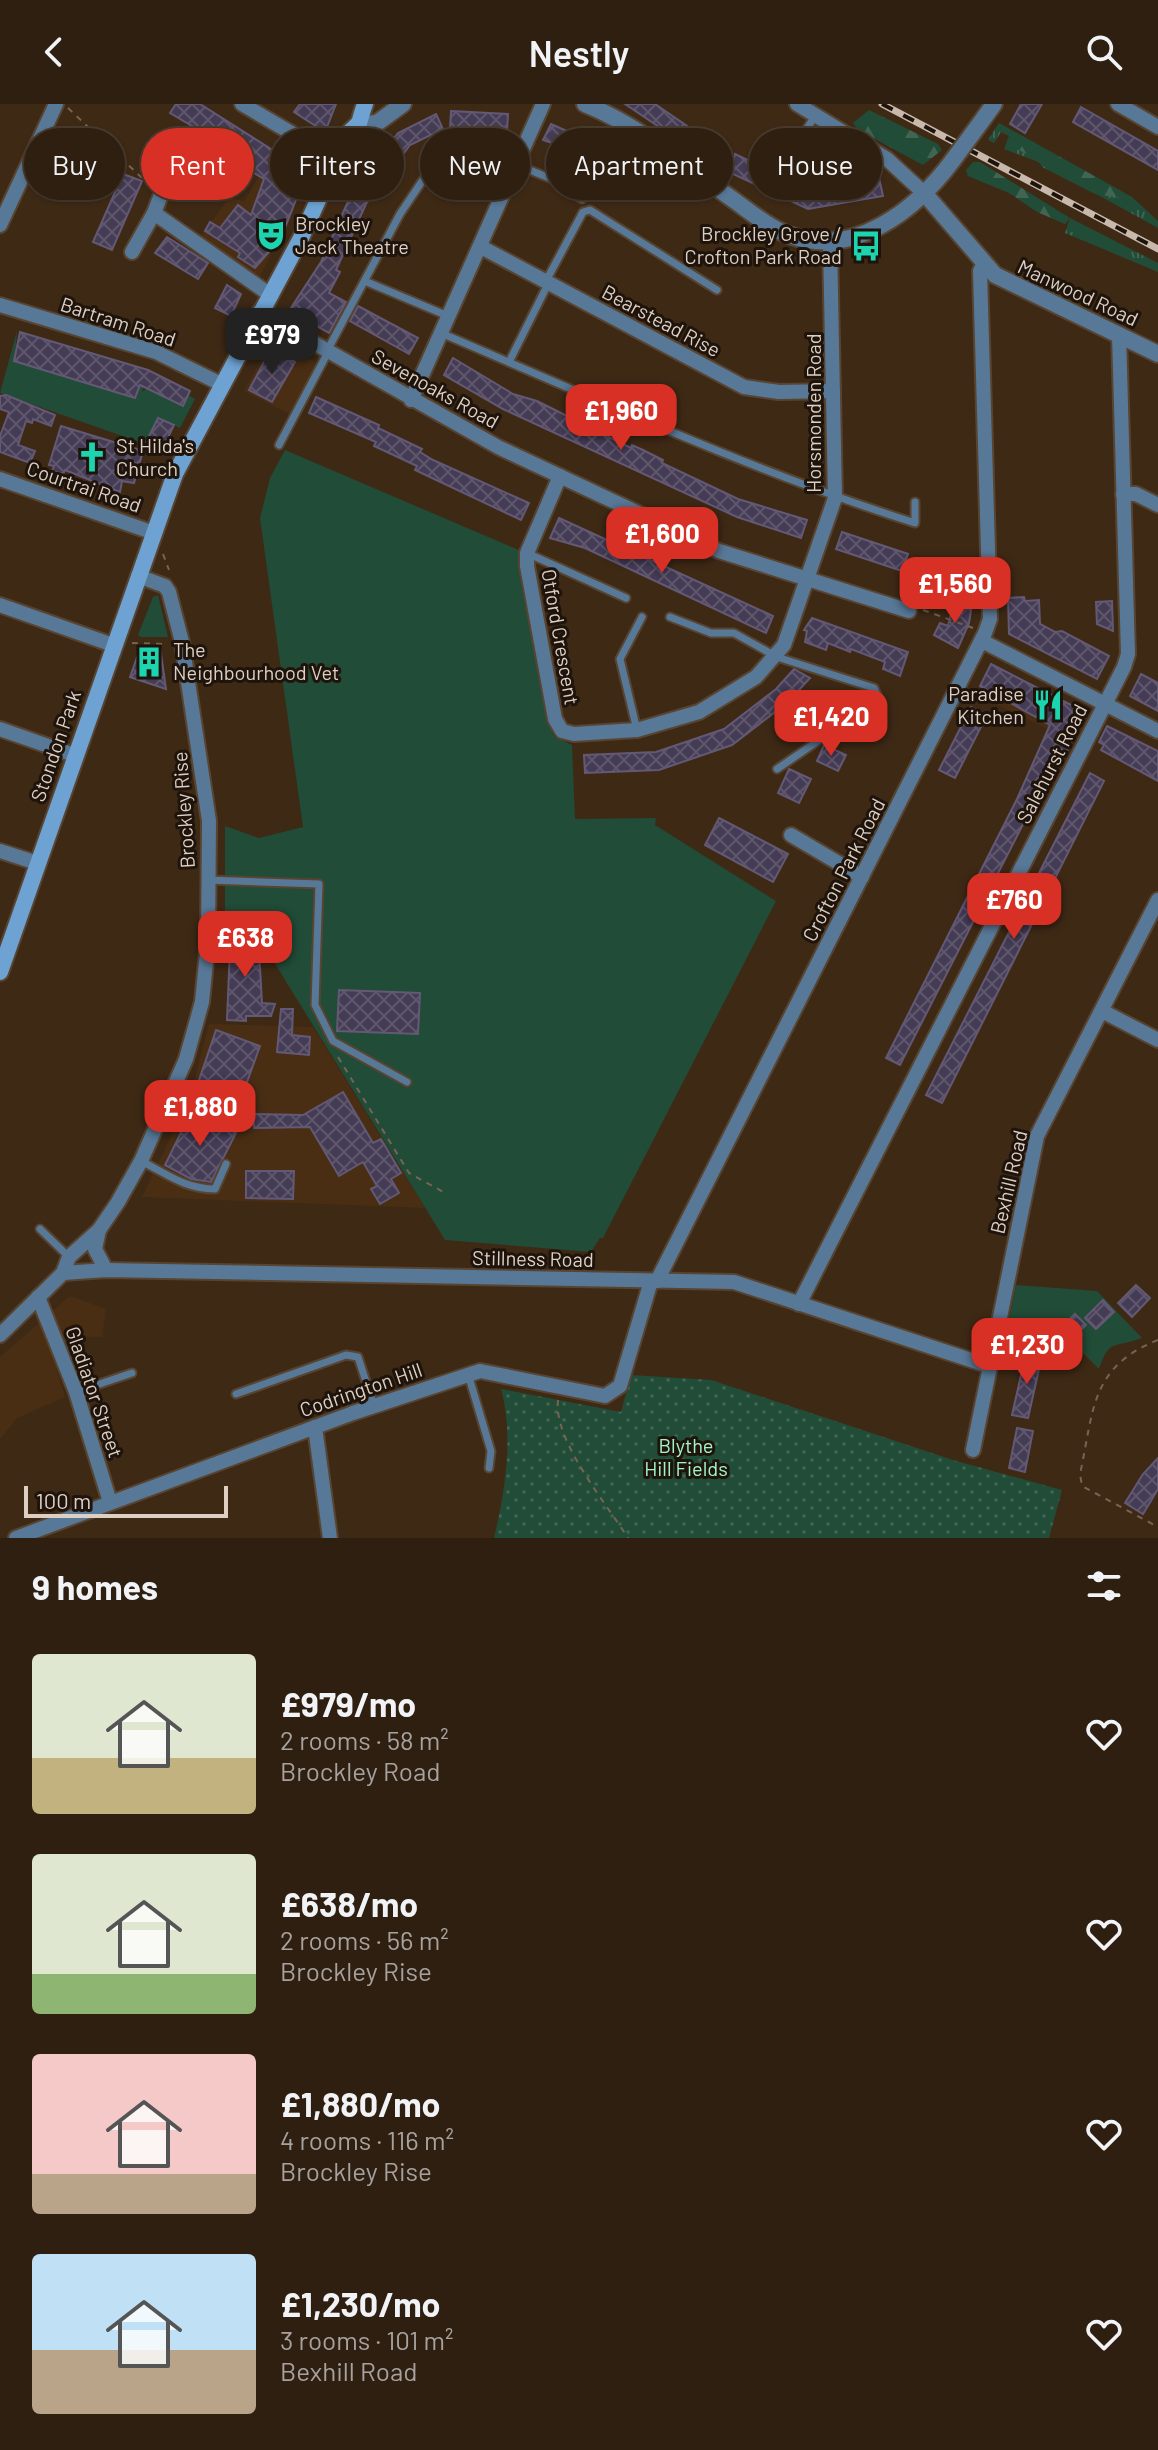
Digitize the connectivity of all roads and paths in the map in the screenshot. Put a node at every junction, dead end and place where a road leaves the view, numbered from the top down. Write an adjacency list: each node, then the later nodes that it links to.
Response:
1 (56, 104): 27 (street)
2 (65, 104): 20 (path)
3 (242, 104): 15 (street)
4 (353, 104): 13 (main road)
5 (365, 104): 13 (main road)
6 (403, 104): 13 (street)
7 (543, 104): 19 (street)
8 (585, 104): 28 (street)
9 (797, 104): 12 (street)
10 (994, 104): 22 (street, bridge)
11 (1118, 104): 14 (street)
12 (815, 116): 18 (lane); 22 (street)
13 (357, 125): 16 (main road); 17 (main road)
14 (1158, 127)
15 (283, 128)
16 (354, 128)
17 (356, 128)
18 (807, 128)
19 (530, 134)
20 (141, 176)
21 (420, 184): 32 (lane)
22 (925, 194): 28 (street); 31 (street)
23 (159, 200): 26 (street)
24 (317, 200): 35 (main road, Stondon Park)
25 (501, 200): 29 (street)
26 (154, 213): 30 (street); 35 (street)
27 (0, 225)
28 (830, 242): 45 (street, Horsmonden Road)
29 (481, 247): 33 (street, Bearstead Rise); 38 (street)
30 (132, 252)
31 (984, 264): 40 (street, Manwood Road); 63 (street, Crofton Park Road)
32 (367, 282): 38 (lane); 41 (lane)
33 (547, 283): 34 (lane); 43 (lane); 45 (street, Bearstead Rise)
34 (717, 290)
35 (269, 294): 37 (main road, Stondon Park)
36 (0, 305): 44 (street, Bartram Road)
37 (259, 312): 41 (street, Sevenoaks Road); 44 (main road, Stondon Park)
38 (448, 316): 39 (street)
39 (441, 333): 43 (lane); 46 (street)
40 (1119, 334): 42 (street, Manwood Road); 50 (street, Salehurst Road)
41 (328, 351): 46 (street, Sevenoaks Road); 47 (lane)
42 (1158, 354)
43 (509, 362): 51 (lane)
44 (221, 384): 54 (main road, Stondon Park)
45 (833, 391): 51 (street, Horsmonden Road)
46 (411, 400): 48 (street, Sevenoaks Road)
47 (279, 445)
48 (560, 476): 55 (street, Otford Crescent); 57 (street, Sevenoaks Road)
49 (0, 479): 54 (street, Courtrai Road)
50 (1123, 494): 53 (street); 67 (street, Salehurst Road)
51 (835, 498): 52 (lane); 57 (street, Horsmonden Road)
52 (915, 502)
53 (1158, 505)
54 (154, 533): 56 (main road, Stondon Park)
55 (527, 553): 58 (lane); 69 (street, Otford Crescent)
56 (138, 576): 64 (main road, Stondon Park); 77 (street, Brockley Rise)
57 (805, 578): 60 (street, Sevenoaks Road); 66 (street)
58 (626, 598)
59 (0, 605): 64 (street)
60 (913, 610): 63 (path)
61 (642, 617): 69 (lane)
62 (670, 617): 66 (lane)
63 (984, 637): 67 (street); 76 (street, Crofton Park Road)
64 (114, 641): 65 (path); 71 (main road, Stondon Park)
65 (159, 644)
66 (777, 657): 69 (street, Otford Crescent); 72 (lane)
67 (1105, 704): 70 (street); 94 (street, Salehurst Road)
68 (0, 729): 71 (street)
69 (637, 730)
70 (1158, 731)
71 (74, 755): 75 (main road, Stondon Park)
72 (777, 769)
73 (791, 835): 76 (street)
74 (0, 851): 75 (street)
75 (37, 863): 79 (main road, Stondon Park)
76 (862, 877): 92 (street, Crofton Park Road)
77 (208, 880): 82 (lane); 84 (street, Brockley Rise)
78 (1158, 900): 80 (street, Bexhill Road)
79 (0, 972)
80 (1102, 1011): 81 (street); 99 (street, Bexhill Road)
81 (1158, 1040)
82 (333, 1041): 83 (lane); 86 (path)
83 (407, 1082)
84 (141, 1161): 85 (lane); 88 (street, Brockley Rise)
85 (226, 1164)
86 (447, 1194)
87 (40, 1229): 89 (lane)
88 (99, 1230): 89 (street, Brockley Rise); 90 (street)
89 (69, 1257): 91 (street, Brockley Rise)
90 (106, 1270): 91 (street, Stillness Road); 92 (street, Stillness Road)
91 (63, 1273): 93 (street, Brockley Rise)
92 (654, 1281): 94 (street, Stillness Road); 102 (street, Codrington Hill)
93 (38, 1297): 95 (street, Brockley Rise); 103 (street, Gladiator Street)
94 (799, 1304): 99 (street, Stillness Road)
95 (15, 1321): 96 (street); 97 (street, Brockley Rise)
96 (0, 1328)
97 (0, 1335)
98 (1158, 1340): 110 (path)
99 (989, 1366): 107 (street, Bexhill Road)
100 (132, 1373): 103 (lane)
101 (468, 1374): 102 (street, Codrington Hill); 105 (street, Codrington Hill); 108 (lane)
102 (560, 1387): 113 (path)
103 (76, 1392): 109 (street, Gladiator Street)
104 (236, 1394): 105 (lane)
105 (374, 1406): 106 (street, Codrington Hill)
106 (315, 1427): 109 (street, Codrington Hill); 112 (street)
107 (973, 1450)
108 (489, 1468)
109 (110, 1502): 111 (street, Codrington Hill)
110 (1158, 1527)
111 (16, 1538)
112 (330, 1538)
113 (628, 1538)

